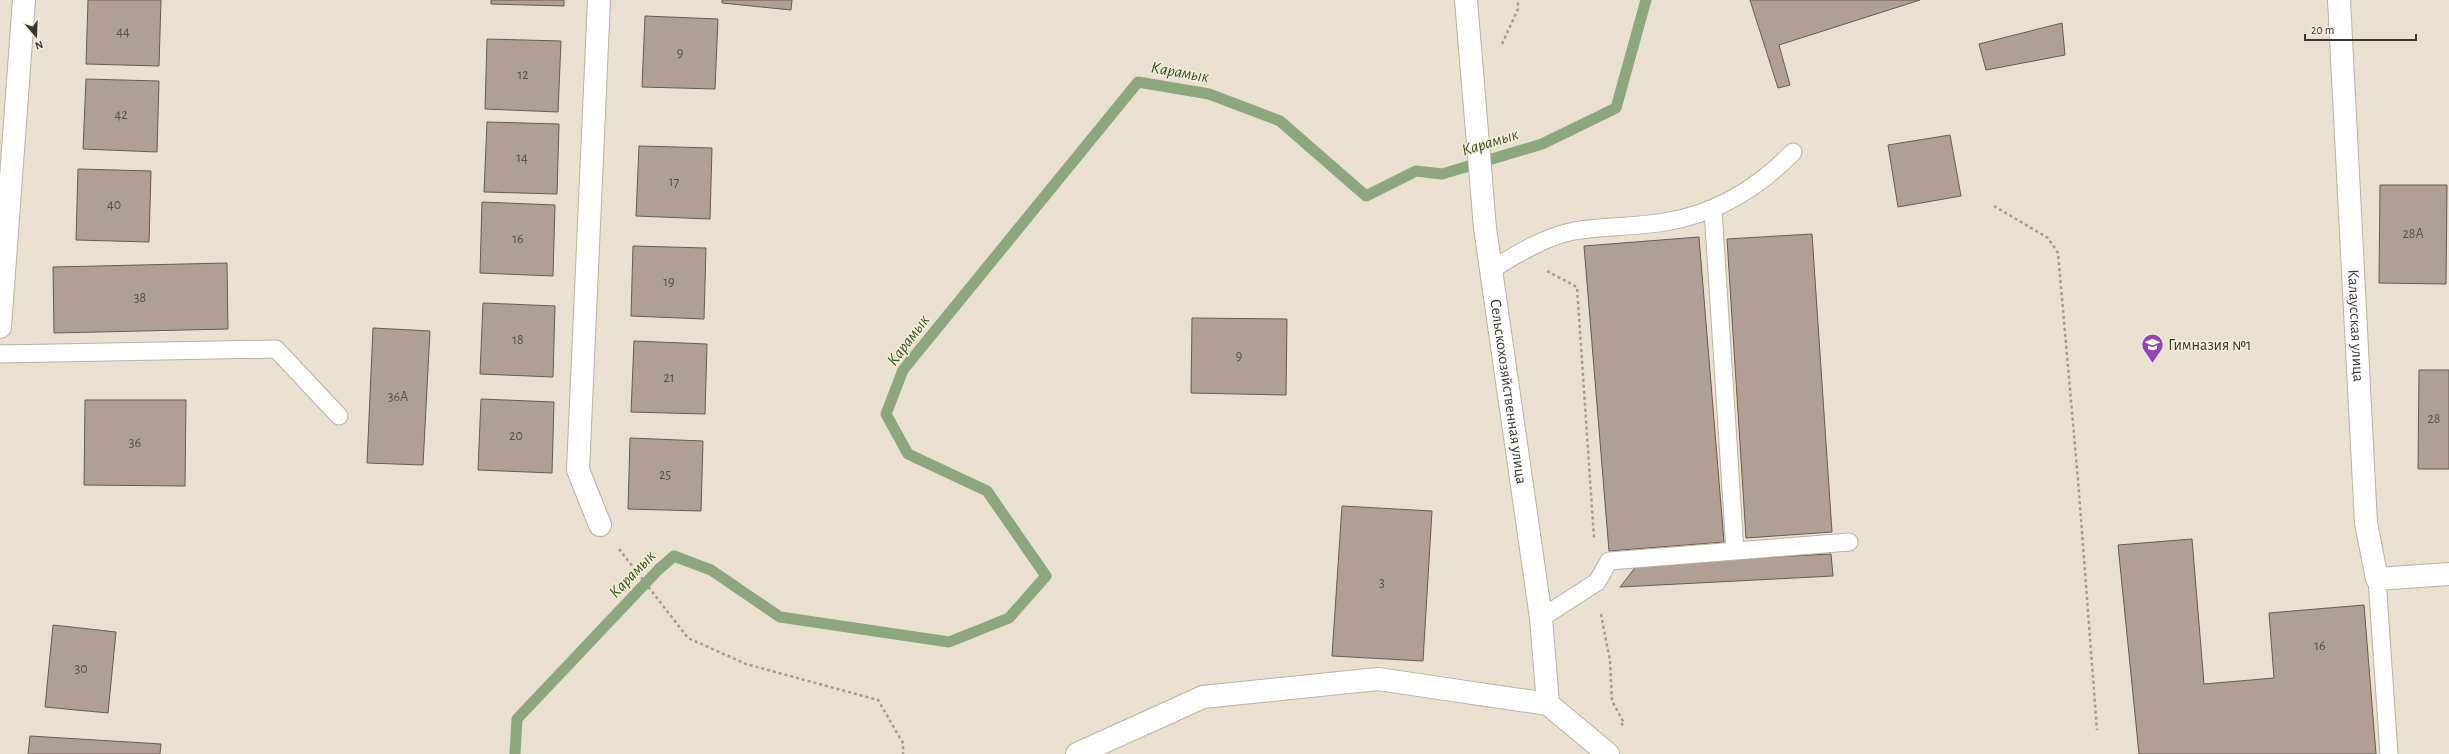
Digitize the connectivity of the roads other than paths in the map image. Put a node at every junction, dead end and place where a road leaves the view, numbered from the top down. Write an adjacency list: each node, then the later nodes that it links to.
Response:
1 (24, 0): 8 (street)
2 (599, 0): 11 (street)
3 (1466, 0): 7 (street, Сельскохозяйственная улица)
4 (2339, 0): 15 (street, Калаусская улица)
5 (1793, 152): 6 (lane)
6 (1712, 210): 7 (lane); 13 (lane)
7 (1491, 270): 16 (street, Сельскохозяйственная улица)
8 (0, 328)
9 (0, 354): 10 (lane)
10 (339, 416)
11 (600, 526)
12 (1850, 542): 13 (lane)
13 (1735, 551): 16 (lane)
14 (2449, 574): 15 (street)
15 (2378, 579): 20 (lane)
16 (1541, 618): 17 (street, Сельскохозяйственная улица)
17 (1548, 704): 18 (street); 19 (street)
18 (1601, 748)
19 (1077, 754)
20 (2389, 754)

